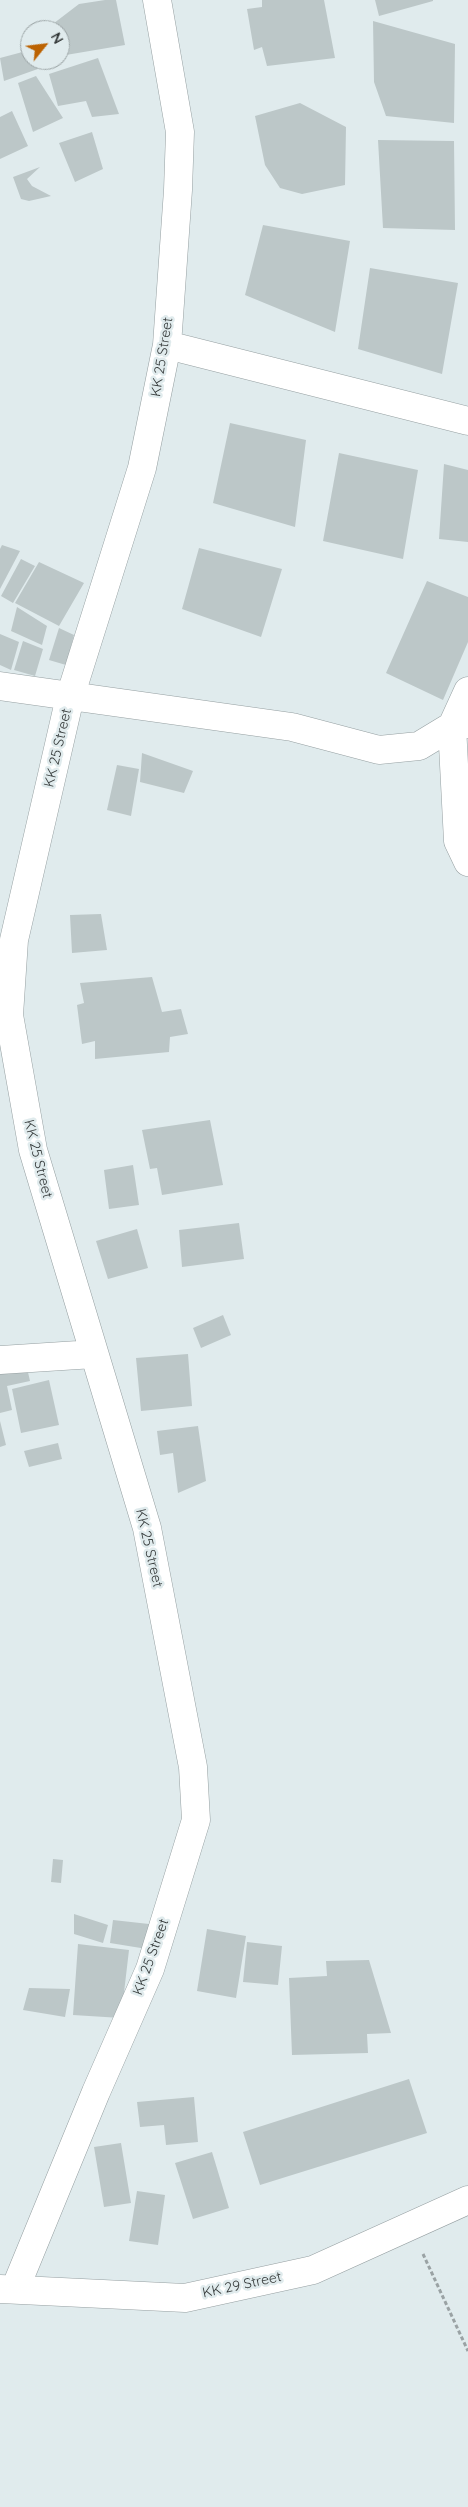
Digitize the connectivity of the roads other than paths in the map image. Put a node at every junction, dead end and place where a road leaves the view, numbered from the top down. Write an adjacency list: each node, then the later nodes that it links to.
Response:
1 (157, 0): 2 (street, KK 25 Street)
2 (167, 345): 3 (street); 6 (street, KK 25 Street)
3 (468, 421)
4 (0, 686): 6 (street)
5 (468, 691): 7 (street)
6 (70, 697): 7 (street); 9 (street, KK 25 Street)
7 (460, 725): 8 (street)
8 (468, 862)
9 (94, 1354): 10 (street); 12 (street, KK 25 Street)
10 (0, 1360)
11 (468, 2200): 12 (street, KK 29 Street)
12 (7, 2289)

